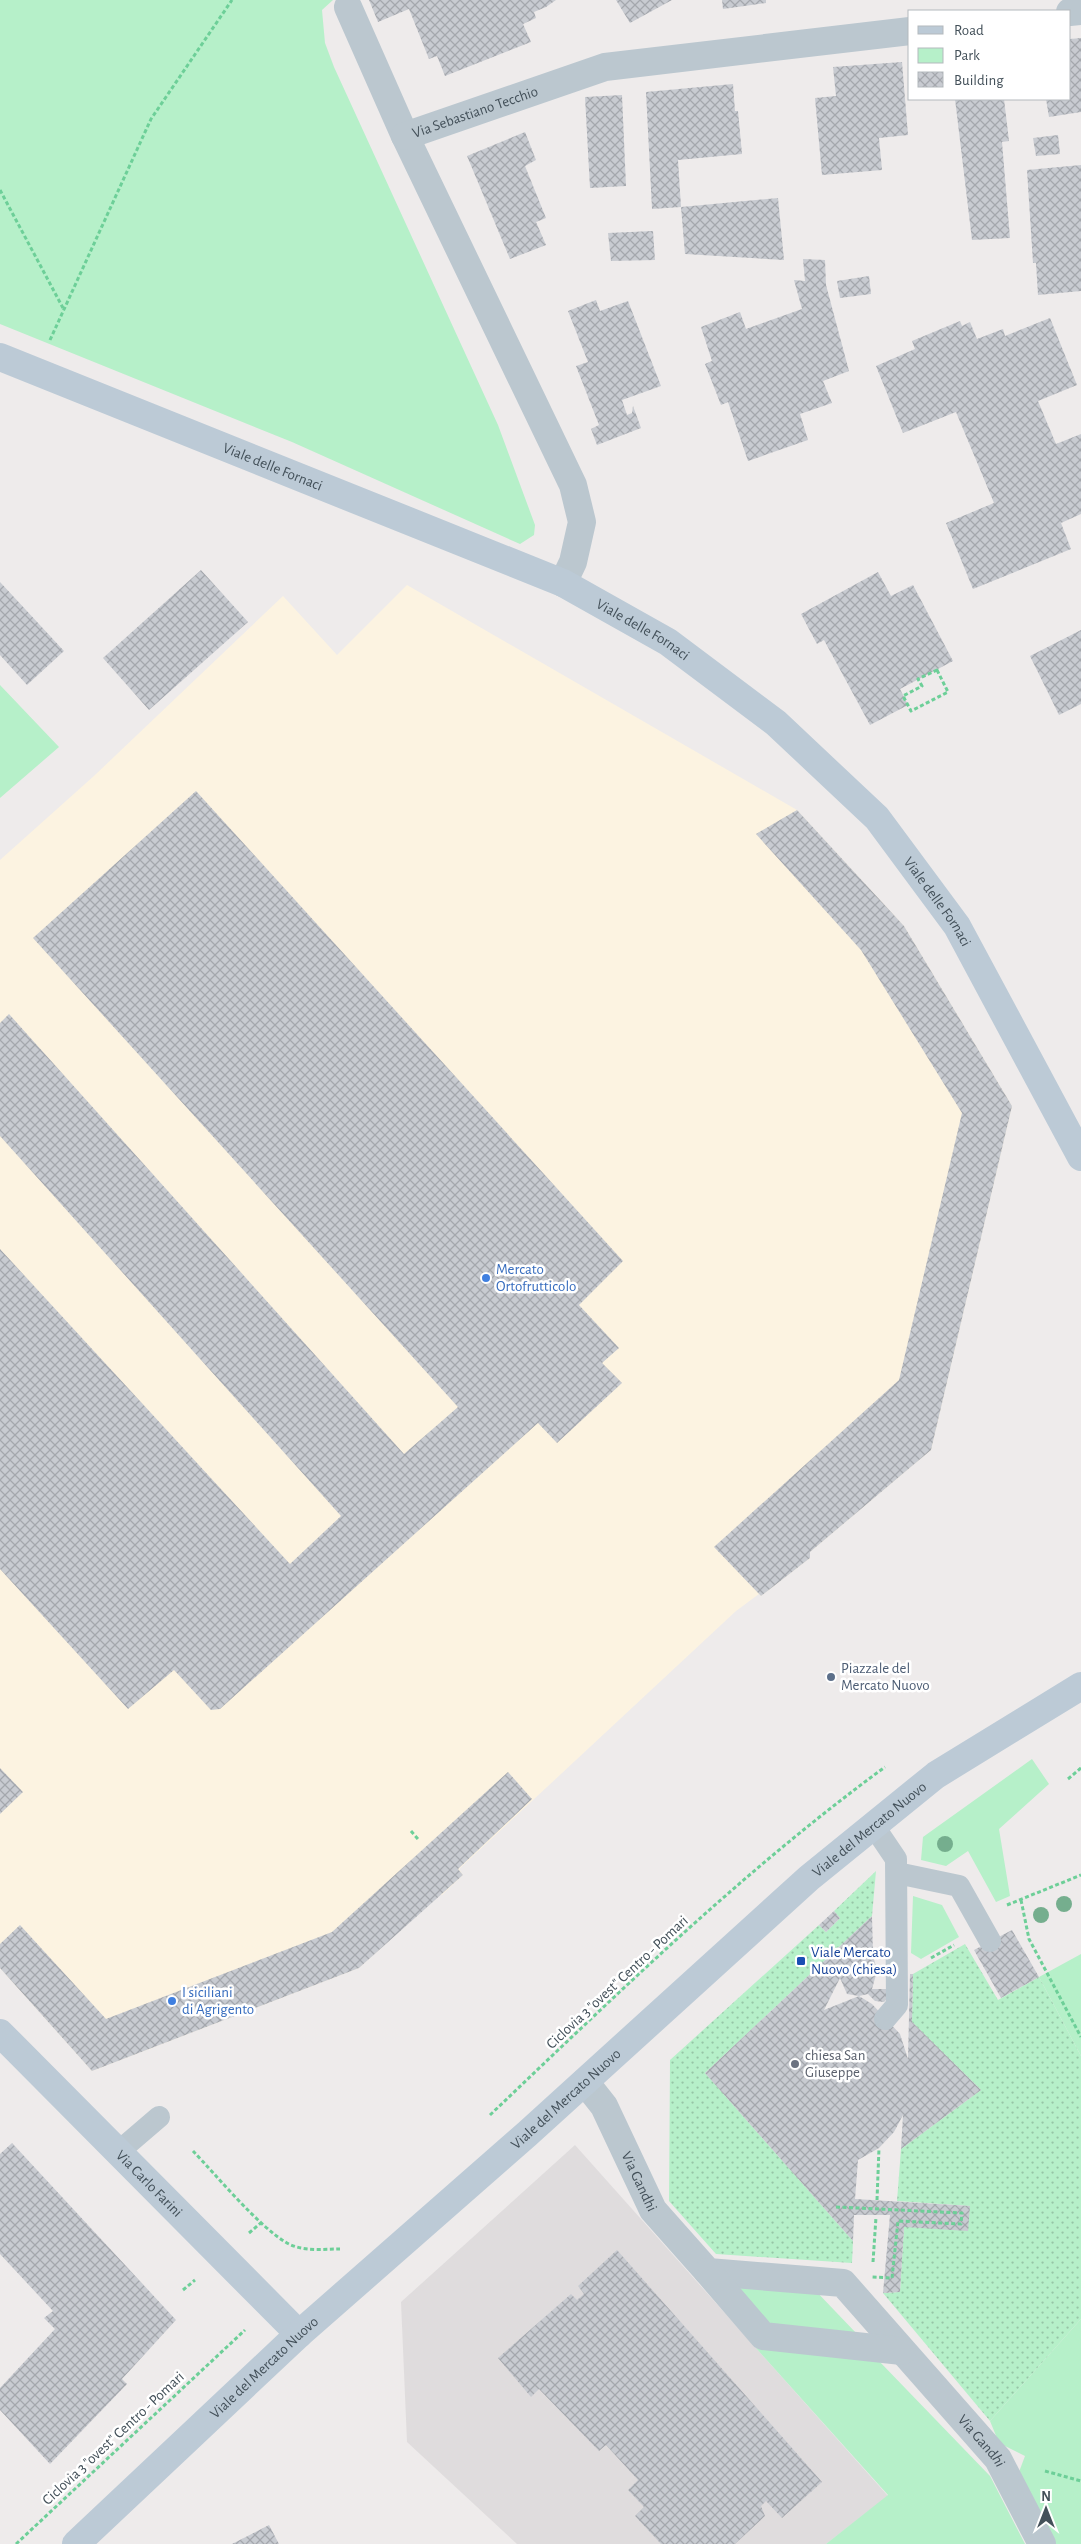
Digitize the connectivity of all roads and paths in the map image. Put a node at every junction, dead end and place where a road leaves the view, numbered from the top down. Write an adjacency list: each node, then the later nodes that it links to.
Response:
1 (232, 0): 6 (path)
2 (348, 7): 4 (street)
3 (908, 31): 4 (street, Via Sebastiano Tecchio)
4 (404, 136): 9 (street, Via Sebastiano Tecchio)
5 (0, 190): 6 (path)
6 (63, 309): 8 (path)
7 (0, 357): 8 (street, Viale delle Fornaci)
8 (36, 372): 9 (street, Viale delle Fornaci)
9 (563, 583): 11 (street, Viale delle Fornaci)
10 (903, 696): 10 (path)
11 (1081, 1157)
12 (1081, 1686): 16 (street, Viale del Mercato Nuovo)
13 (890, 1763): 29 (path, Ciclovia 3 "ovest" Centro - Pomari)
14 (1081, 1768): 15 (path)
15 (1068, 1779)
16 (873, 1825): 19 (lane); 27 (street, Viale del Mercato Nuovo)
17 (411, 1831): 18 (path)
18 (418, 1839)
19 (897, 1872): 22 (lane); 23 (lane)
20 (1081, 1875): 21 (path)
21 (1021, 1900): 22 (path); 26 (path)
22 (983, 1930): 23 (path)
23 (898, 1968): 24 (lane)
24 (885, 2019)
25 (0, 2034): 32 (street, Via Carlo Farini)
26 (1081, 2037)
27 (585, 2082): 36 (street, Via Gandhi); 38 (street, Viale del Mercato Nuovo)
28 (159, 2117): 32 (lane)
29 (488, 2117)
30 (880, 2148): 33 (path)
31 (193, 2151): 35 (path)
32 (117, 2154): 38 (street, Via Carlo Farini)
33 (877, 2200)
34 (836, 2207): 37 (path, bridge)
35 (346, 2249)
36 (708, 2272): 40 (street, Via Gandhi); 40 (street, Via Gandhi)
37 (872, 2277)
38 (299, 2334): 42 (street, Viale del Mercato Nuovo)
39 (225, 2348): 41 (path, Ciclovia 3 "ovest" Centro - Pomari)
40 (902, 2351): 43 (street, Via Gandhi)
41 (16, 2544)
42 (76, 2544)
43 (1042, 2544)

